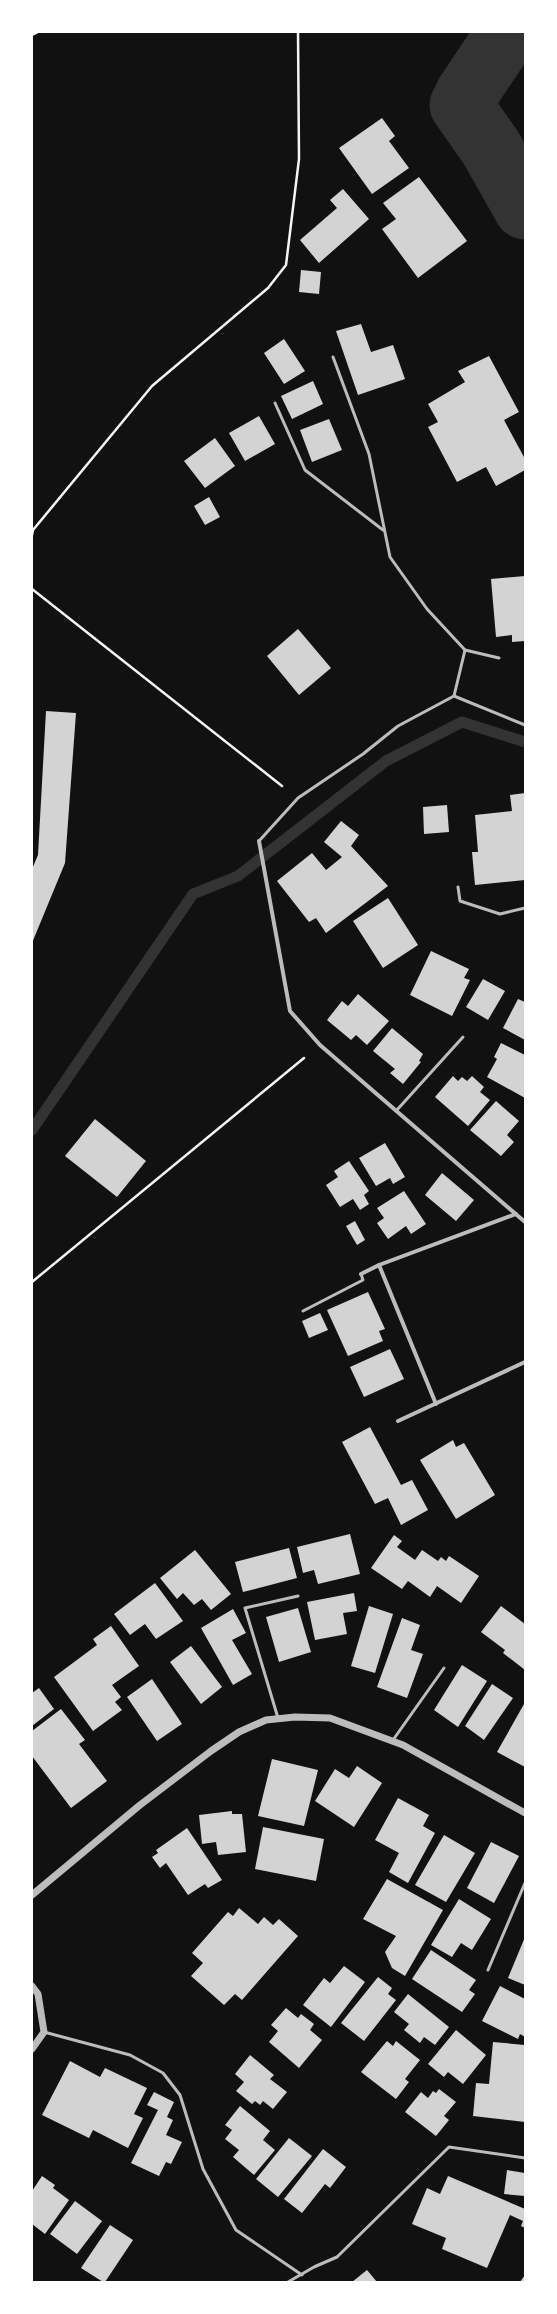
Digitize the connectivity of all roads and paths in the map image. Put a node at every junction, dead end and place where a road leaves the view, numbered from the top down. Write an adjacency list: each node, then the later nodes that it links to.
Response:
1 (38, 32): 3 (path)
2 (298, 32): 7 (path)
3 (32, 35)
4 (333, 356): 6 (lane)
5 (275, 403): 6 (lane)
6 (383, 530): 9 (lane)
7 (32, 535)
8 (32, 589): 13 (path)
9 (465, 650): 10 (lane); 11 (lane)
10 (499, 658)
11 (454, 696): 12 (lane); 13 (lane)
12 (525, 724)
13 (298, 798): 14 (lane)
14 (259, 841): 18 (street)
15 (458, 887): 16 (lane)
16 (525, 908)
17 (463, 1037): 19 (lane)
18 (320, 1045): 19 (street); 24 (path)
19 (396, 1111): 20 (street)
20 (516, 1214): 21 (street); 22 (street)
21 (525, 1222)
22 (379, 1265): 23 (street); 27 (street)
23 (361, 1274): 25 (lane)
24 (32, 1282)
25 (303, 1312)
26 (525, 1362): 27 (street)
27 (436, 1404): 28 (street)
28 (398, 1421)
29 (298, 1596): 31 (lane)
30 (444, 1668): 32 (lane)
31 (278, 1718): 32 (street); 35 (street)
32 (392, 1741): 33 (street)
33 (525, 1813)
34 (525, 1883): 36 (lane)
35 (32, 1895)
36 (488, 1970)
37 (32, 1986): 38 (street)
38 (44, 2032): 39 (street); 41 (lane)
39 (32, 2049)
40 (525, 2158): 41 (lane)
41 (302, 2275): 42 (lane)
42 (288, 2282)

